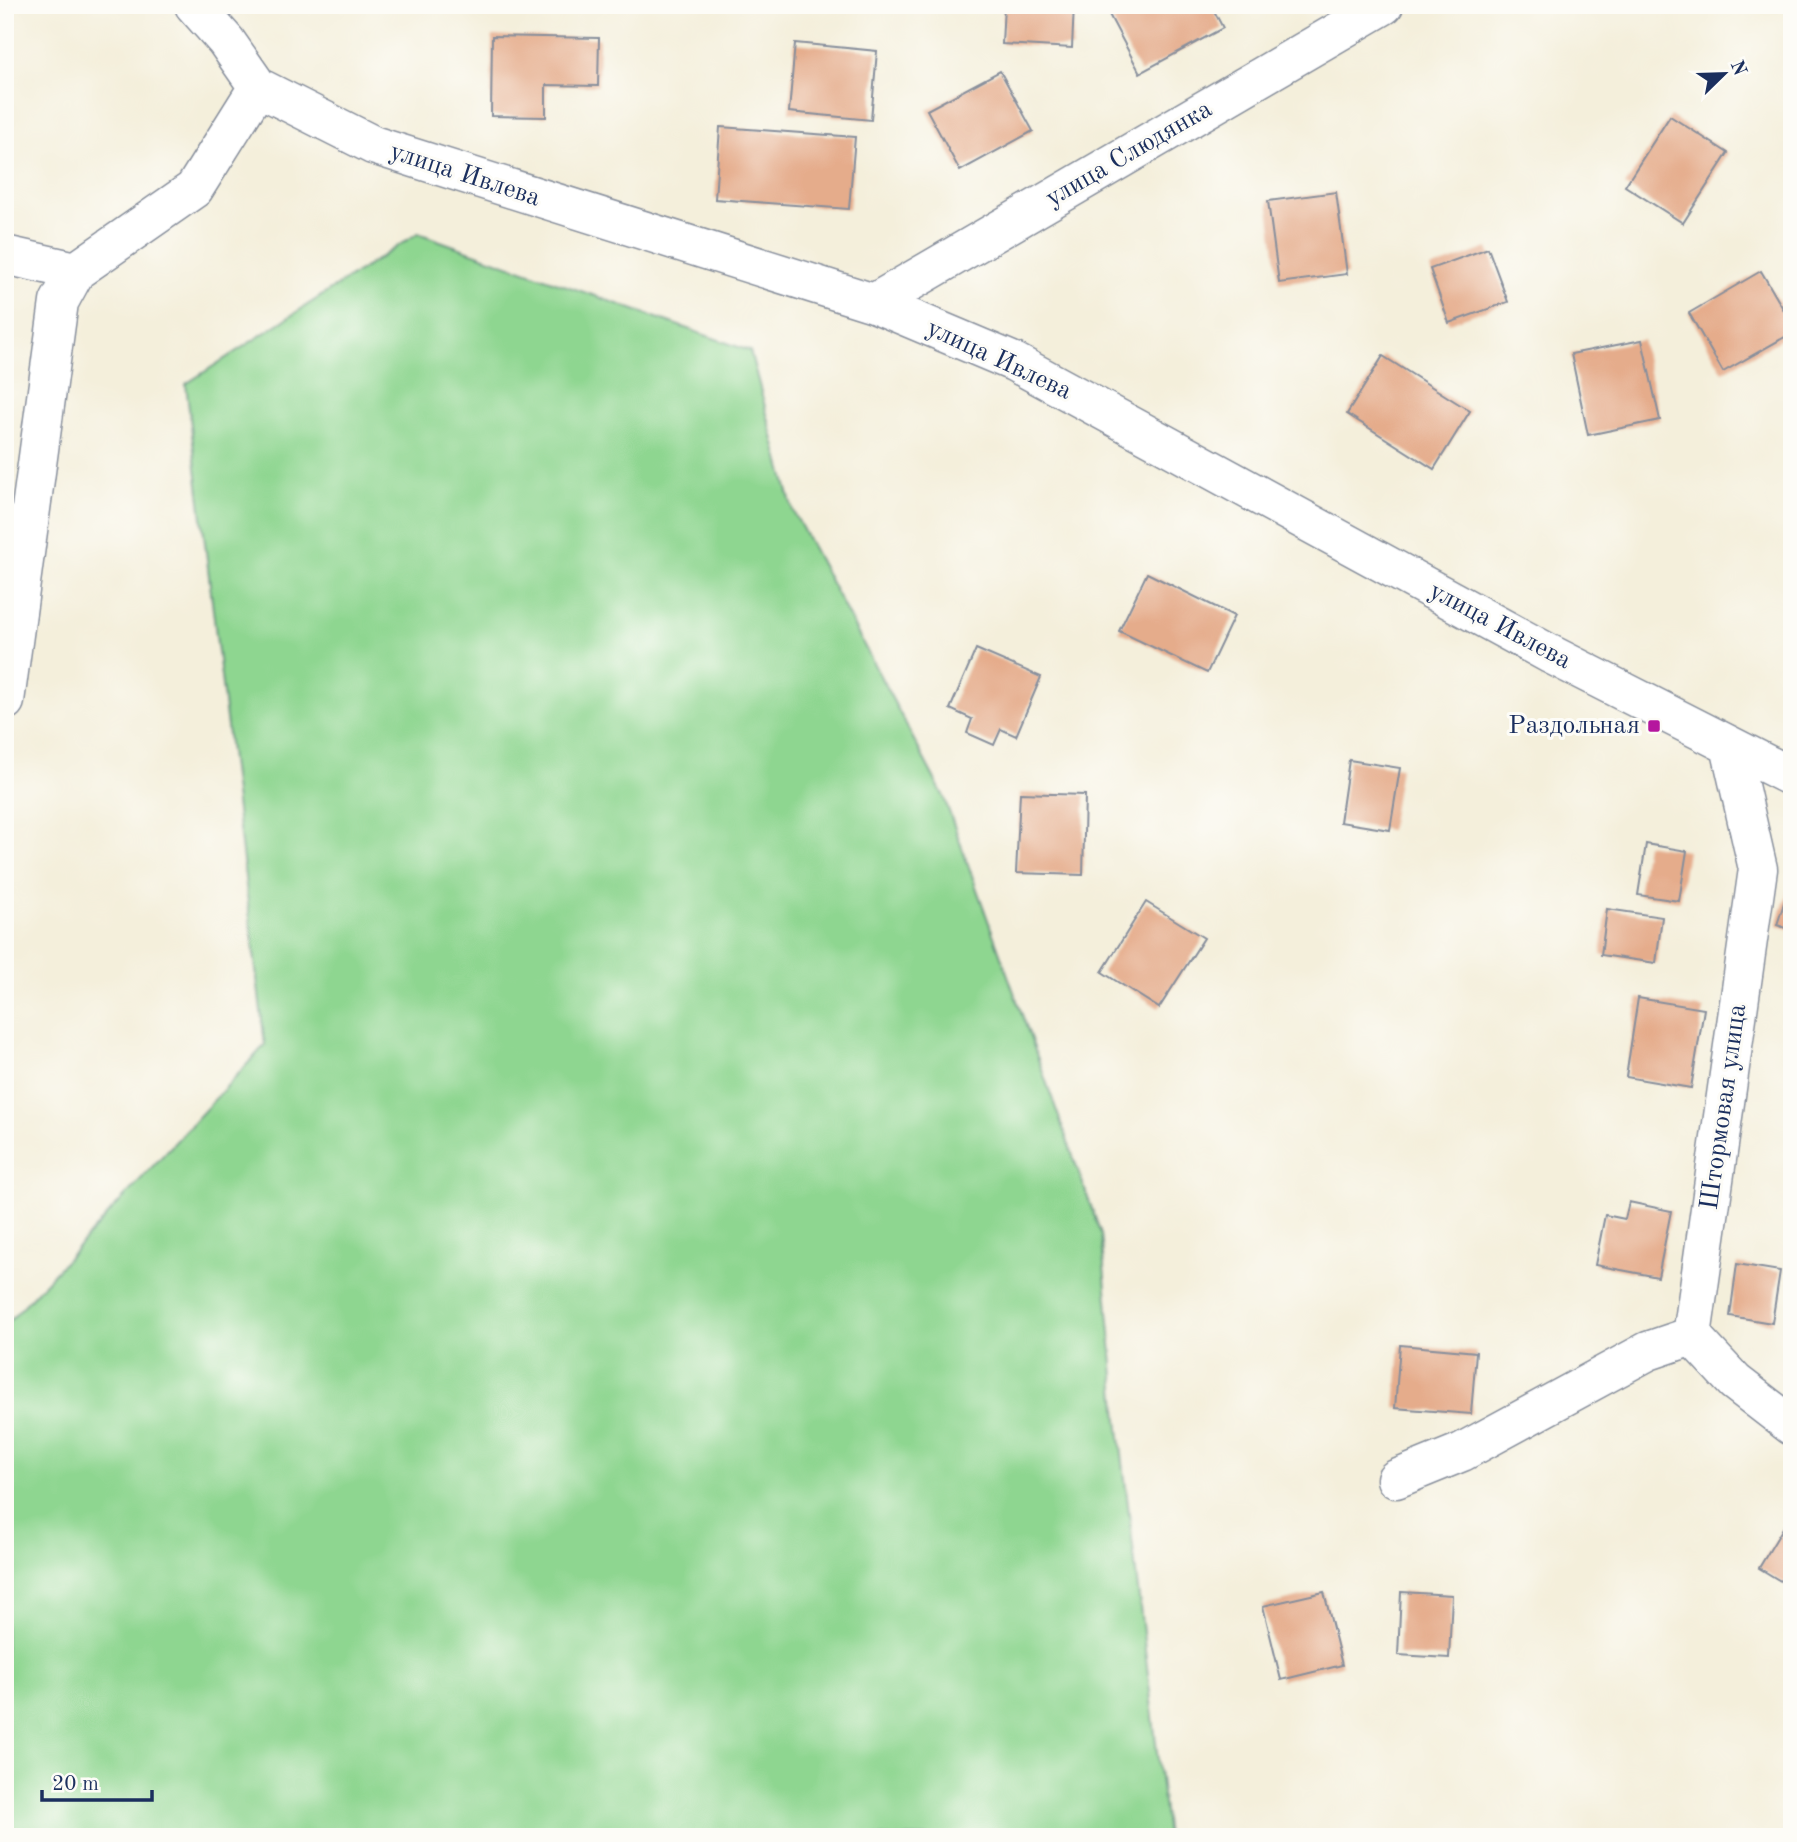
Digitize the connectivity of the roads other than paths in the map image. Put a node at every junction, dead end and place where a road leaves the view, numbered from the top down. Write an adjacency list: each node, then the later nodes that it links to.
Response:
1 (194, 5): 3 (street, улица Ивлева)
2 (1384, 5): 6 (street, улица Слюдянка)
3 (258, 87): 5 (street); 6 (street, улица Ивлева)
4 (5, 255): 5 (street)
5 (76, 271): 7 (street)
6 (874, 303): 8 (street, улица Ивлева)
7 (5, 701)
8 (1730, 746): 9 (street, улица Ивлева); 10 (street, Штормовая улица)
9 (1792, 778)
10 (1692, 1336): 11 (street); 12 (street)
11 (1792, 1426)
12 (1395, 1479)

